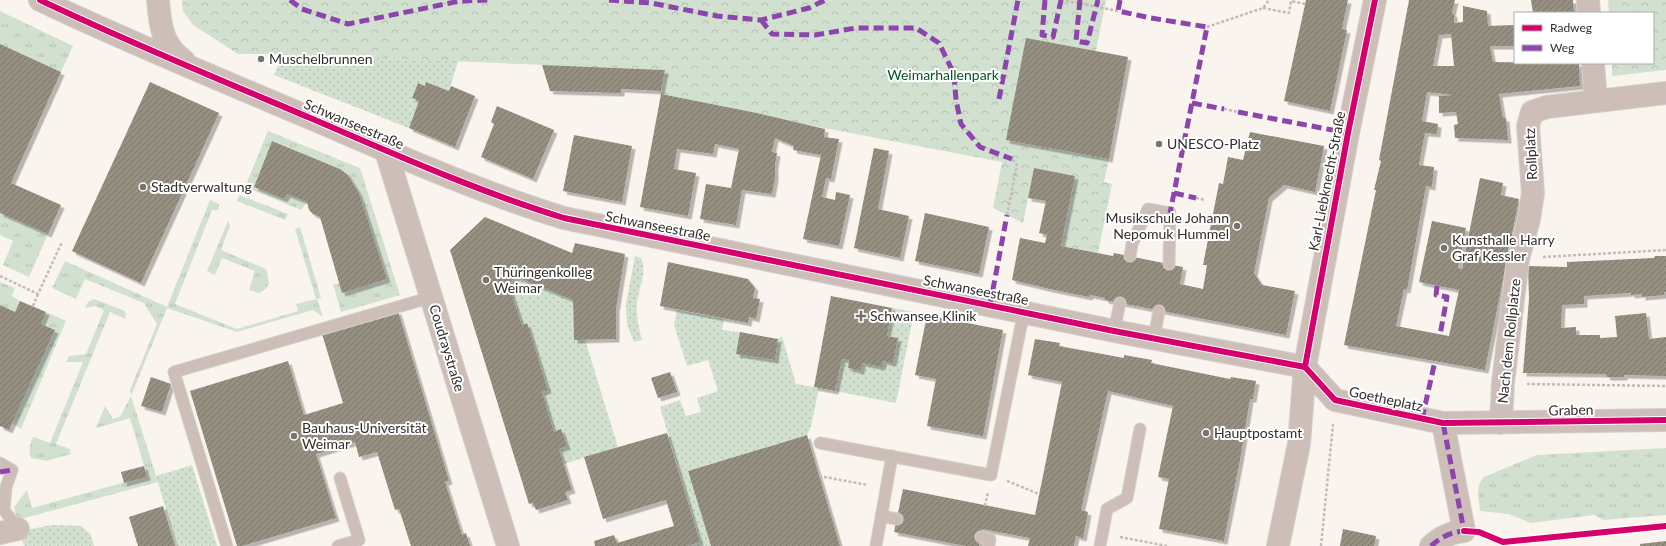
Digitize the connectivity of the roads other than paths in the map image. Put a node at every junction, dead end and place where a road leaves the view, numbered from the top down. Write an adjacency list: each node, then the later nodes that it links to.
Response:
1 (40, 0): 7 (street, Schwanseestraße)
2 (158, 0): 7 (street)
3 (1375, 0): 20 (street, Karl-Liebknecht-Straße)
4 (1588, 0): 5 (street)
5 (1589, 12)
6 (1593, 64): 9 (street)
7 (195, 69): 10 (street, Schwanseestraße)
8 (1666, 93): 9 (street, Rollplatz)
9 (1596, 101): 12 (street, Rollplatz)
10 (386, 151): 14 (street, Coudraystraße); 16 (street, Schwanseestraße)
11 (1130, 256): 13 (lane)
12 (1518, 258): 23 (street, Nach dem Rollplatze)
13 (1169, 264)
14 (432, 297): 34 (lane); 36 (street, Coudraystraße)
15 (1120, 303): 18 (lane)
16 (1024, 311): 18 (street, Schwanseestraße); 27 (lane)
17 (1159, 311): 19 (lane)
18 (1114, 330): 19 (street, Schwanseestraße)
19 (1154, 338): 20 (street, Schwanseestraße)
20 (1305, 367): 22 (street, Goetheplatz); 40 (street)
21 (1666, 420): 23 (street, Graben)
22 (1443, 423): 24 (street, Goetheplatz); 41 (street)
23 (1501, 423): 24 (street, Graben)
24 (1477, 424)
25 (1140, 429): 39 (lane)
26 (820, 443): 27 (lane)
27 (892, 456): 30 (lane)
28 (0, 463): 32 (lane)
29 (340, 478): 35 (lane)
30 (881, 516): 31 (lane); 37 (lane)
31 (897, 519)
32 (9, 531)
33 (981, 537): 38 (lane)
34 (227, 546)
35 (338, 546)
36 (508, 546)
37 (876, 546)
38 (989, 546)
39 (1100, 546)
40 (1278, 546)
41 (1431, 546)

